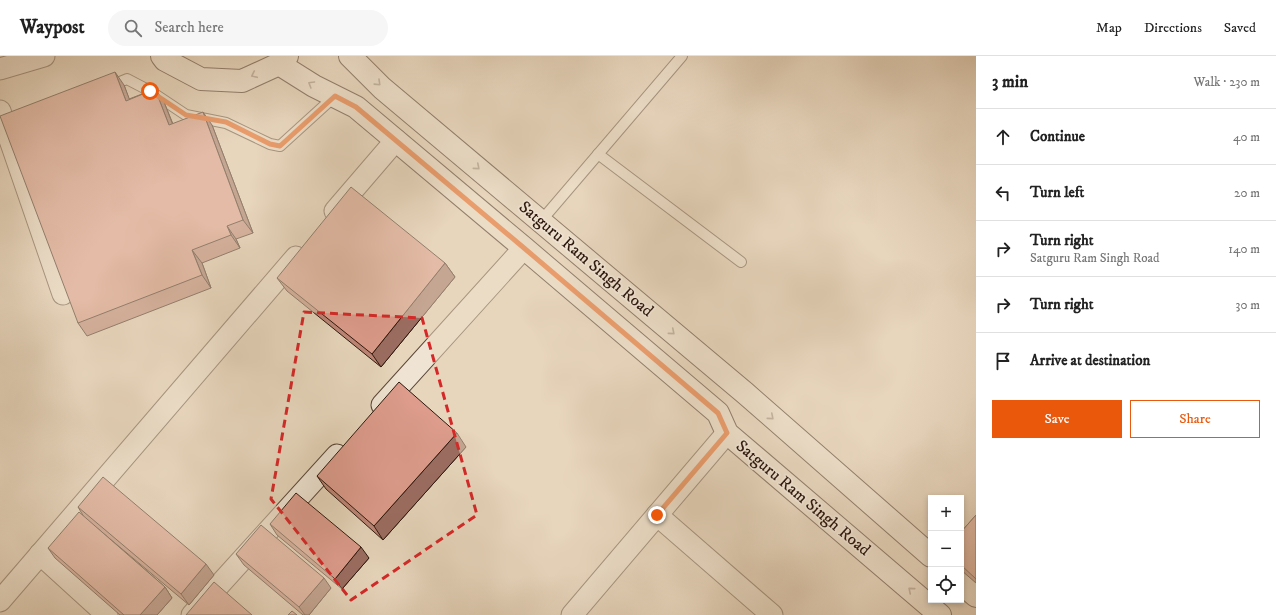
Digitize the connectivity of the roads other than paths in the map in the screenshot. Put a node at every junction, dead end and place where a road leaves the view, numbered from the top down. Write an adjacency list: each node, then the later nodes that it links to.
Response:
1 (44, 56): 6 (street)
2 (162, 56): 5 (street, one-way to 2)
3 (350, 56): 12 (street, Satguru Ram Singh Road, one-way to 12)
4 (682, 56): 11 (lane)
5 (283, 60): 8 (street, Satguru Ram Singh Road, one-way to 5)
6 (0, 69)
7 (99, 90): 8 (lane)
8 (335, 96): 10 (street, Satguru Ram Singh Road)
9 (6, 121): 17 (street)
10 (396, 140): 13 (street); 15 (street, Satguru Ram Singh Road)
11 (598, 154): 12 (lane); 16 (lane)
12 (541, 221): 22 (street, Satguru Ram Singh Road, one-way to 22)
13 (324, 224)
14 (308, 242): 23 (street)
15 (524, 248): 18 (street); 19 (street, Satguru Ram Singh Road)
16 (741, 262)
17 (63, 294)
18 (369, 420)
19 (727, 433): 21 (street); 31 (street, Satguru Ram Singh Road, one-way to 19)
20 (348, 443): 28 (street)
21 (657, 515): 29 (street); 30 (street)
22 (928, 553)
23 (40, 554): 26 (street); 27 (street)
24 (964, 586): 25 (street)
25 (976, 596)
26 (0, 601)
27 (107, 615)
28 (192, 615)
29 (572, 615)
30 (772, 615)
31 (940, 615)

